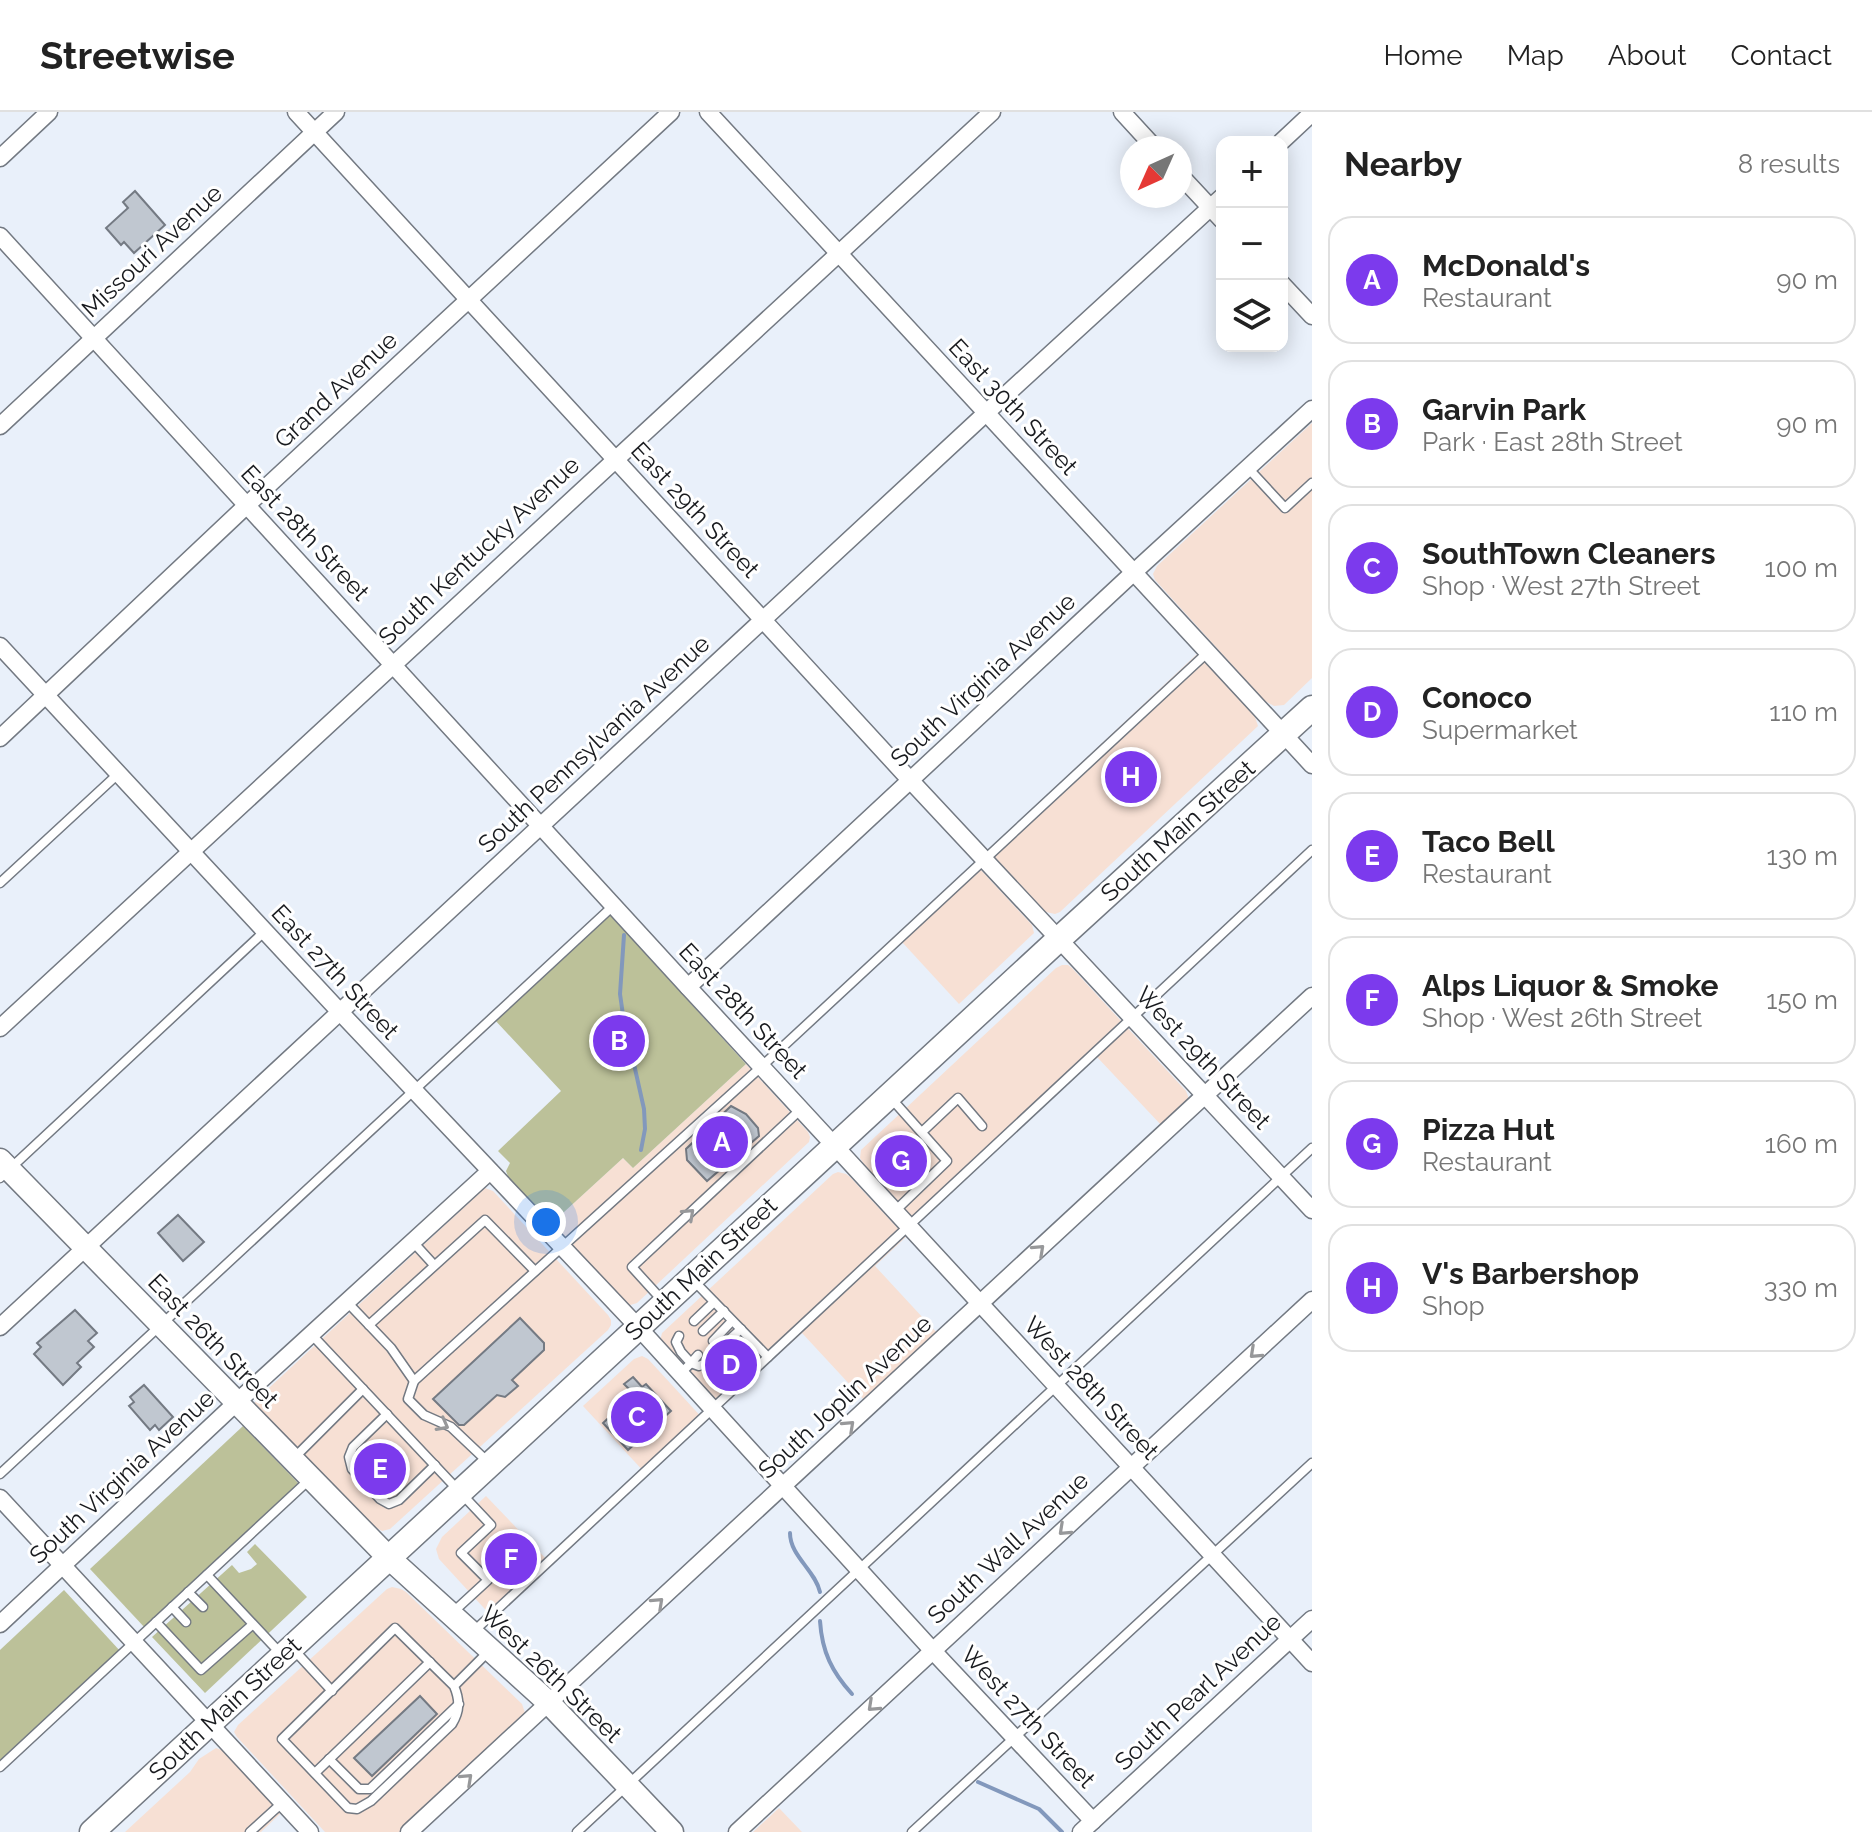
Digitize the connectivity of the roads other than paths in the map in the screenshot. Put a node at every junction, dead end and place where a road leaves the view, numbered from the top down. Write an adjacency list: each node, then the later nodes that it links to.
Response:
1 (49, 112): 12 (street)
2 (296, 112): 9 (street, East 29th Street)
3 (336, 112): 9 (street, Missouri Avenue)
4 (671, 112): 19 (street, Grand Avenue)
5 (708, 112): 17 (street, East 30th Street)
6 (992, 112): 17 (street, South Kentucky Avenue)
7 (1122, 112): 10 (street)
8 (1312, 113): 11 (street)
9 (315, 132): 19 (street, East 29th Street); 21 (street, Missouri Avenue)
10 (1144, 136)
11 (1287, 136)
12 (0, 158)
13 (1192, 185): 14 (street)
14 (1216, 206)
15 (1216, 210): 23 (street, South Pennsylvania Avenue)
16 (0, 236): 21 (street, East 28th Street)
17 (840, 254): 23 (street, East 30th Street); 25 (street, South Kentucky Avenue)
18 (1288, 290): 20 (street)
19 (469, 300): 25 (street, East 29th Street); 28 (street, Grand Avenue)
20 (1312, 316)
21 (94, 339): 24 (street, Missouri Avenue); 28 (street, East 28th Street)
22 (1312, 409): 26 (street, South Virginia Avenue)
23 (986, 413): 29 (street, East 30th Street); 30 (street, South Pennsylvania Avenue)
24 (0, 426)
25 (615, 458): 30 (street, East 29th Street); 33 (street, South Kentucky Avenue)
26 (1247, 468): 27 (lane); 29 (street, South Virginia Avenue)
27 (1312, 483)
28 (247, 505): 33 (street, East 28th Street); 34 (street, Grand Avenue)
29 (1133, 573): 32 (street, East 30th Street); 40 (street, South Virginia Avenue)
30 (763, 619): 40 (street, East 29th Street); 41 (street, South Pennsylvania Avenue)
31 (0, 646): 34 (street, East 27th Street)
32 (1207, 653): 36 (street, East 30th Street); 44 (lane)
33 (393, 664): 41 (street, East 28th Street); 43 (street, South Kentucky Avenue)
34 (46, 695): 37 (street, Grand Avenue); 39 (street, East 27th Street)
35 (1312, 708): 36 (main road, South Main Street)
36 (1283, 734): 38 (street, East 30th Street); 48 (main road, South Main Street)
37 (0, 738)
38 (1312, 765)
39 (118, 773): 43 (street, East 27th Street); 45 (lane)
40 (911, 781): 44 (street, East 29th Street); 49 (street, South Virginia Avenue)
41 (541, 826): 46 (street, East 28th Street); 51 (street, South Pennsylvania Avenue)
42 (1312, 850): 52 (lane)
43 (191, 851): 47 (street, East 27th Street); 53 (street, South Kentucky Avenue)
44 (985, 859): 48 (street, East 29th Street); 54 (lane)
45 (0, 883)
46 (613, 906): 49 (street, East 28th Street); 55 (lane)
47 (265, 931): 51 (street, East 27th Street); 63 (lane)
48 (1059, 939): 52 (street, West 29th Street); 57 (main road, South Main Street)
49 (688, 987): 54 (street, East 28th Street)
50 (1312, 996): 56 (street, South Joplin Avenue)
51 (340, 1012): 55 (street, East 27th Street); 70 (street, South Pennsylvania Avenue)
52 (1132, 1017): 56 (street, West 29th Street); 68 (lane)
53 (0, 1028)
54 (761, 1067): 58 (street, East 28th Street); 71 (lane)
55 (413, 1091): 64 (street, East 27th Street); 83 (lane)
56 (1206, 1095): 65 (street, West 29th Street); 79 (street, South Joplin Avenue, one-way to 56)
57 (889, 1096): 60 (lane); 61 (main road, South Main Street)
58 (800, 1110): 61 (street, East 28th Street); 78 (lane, one-way to 58)
59 (982, 1126): 60 (lane)
60 (922, 1132): 67 (lane)
61 (834, 1146): 67 (street, West 28th Street); 74 (main road, South Main Street)
62 (1312, 1148): 65 (lane)
63 (3, 1169): 70 (street, East 26th Street)
64 (490, 1171): 69 (street, South Virginia Avenue); 71 (street, East 27th Street)
65 (1281, 1177): 66 (street, West 29th Street); 96 (lane)
66 (1312, 1210)
67 (895, 1212): 68 (street, West 28th Street)
68 (908, 1226): 79 (street, West 28th Street); 92 (lane)
69 (412, 1241): 72 (lane); 76 (street, South Virginia Avenue)
70 (86, 1247): 83 (street, East 26th Street); 85 (street, South Pennsylvania Avenue)
71 (561, 1247): 73 (lane); 86 (street, East 27th Street)
72 (434, 1265): 73 (lane); 84 (lane)
73 (535, 1271): 95 (lane)
74 (691, 1278): 77 (lane); 78 (main road, South Main Street)
75 (1312, 1300): 105 (street, South Wall Avenue, one-way to 105)
76 (347, 1302): 84 (lane); 89 (street, South Virginia Avenue)
77 (714, 1302): 80 (lane); 81 (lane)
78 (665, 1303): 86 (main road, South Main Street)
79 (981, 1304): 96 (street, West 28th Street); 108 (street, South Joplin Avenue, one-way to 79)
80 (724, 1311): 82 (lane); 88 (lane)
81 (694, 1321)
82 (732, 1321): 87 (lane); 87 (lane)
83 (162, 1325): 98 (street, East 26th Street); 106 (lane)
84 (369, 1325): 95 (lane)
85 (0, 1327)
86 (638, 1327): 94 (street, West 27th Street); 103 (main road, South Main Street)
87 (741, 1329): 92 (lane)
88 (703, 1331)
89 (311, 1334): 97 (lane); 98 (street, South Virginia Avenue)
90 (679, 1336): 94 (lane)
91 (698, 1355): 94 (lane)
92 (768, 1357): 99 (lane)
93 (706, 1363): 94 (lane)
94 (686, 1368): 99 (street, West 27th Street)
95 (414, 1381): 103 (lane, one-way to 103)
96 (1056, 1386): 105 (street, West 28th Street); 114 (lane)
97 (363, 1389): 100 (lane); 101 (lane)
98 (237, 1402): 101 (street, East 26th Street); 113 (street, South Virginia Avenue)
99 (712, 1409): 108 (street, West 27th Street); 125 (lane)
100 (387, 1414): 104 (lane); 104 (lane)
101 (293, 1459): 107 (street, East 26th Street)
102 (1312, 1463): 111 (lane)
103 (490, 1464): 109 (main road, South Main Street)
104 (435, 1465): 109 (lane)
105 (1131, 1467): 111 (street, West 28th Street); 129 (street, South Wall Avenue, one-way to 129)
106 (0, 1474)
107 (311, 1478): 112 (street, East 26th Street); 115 (lane)
108 (783, 1487): 114 (street, West 27th Street); 135 (street, South Joplin Avenue, one-way to 108)
109 (460, 1492): 112 (main road, South Main Street); 119 (lane)
110 (0, 1498): 113 (street)
111 (1212, 1555): 126 (street, West 28th Street); 138 (lane)
112 (389, 1558): 119 (street, West 26th Street); 130 (main road, South Main Street)
113 (63, 1566): 123 (street, South Virginia Avenue); 127 (street)
114 (859, 1570): 129 (street, West 27th Street); 142 (lane)
115 (207, 1575): 116 (lane); 124 (lane)
116 (188, 1592): 117 (lane); 118 (lane)
117 (172, 1607): 121 (lane); 122 (lane)
118 (203, 1607)
119 (451, 1614): 125 (street, West 26th Street)
120 (1312, 1619): 126 (street, South Pearl Avenue)
121 (156, 1622): 124 (lane); 127 (lane)
122 (186, 1622)
123 (0, 1624)
124 (252, 1625): 130 (lane)
125 (472, 1633): 128 (street, West 26th Street)
126 (1290, 1639): 132 (street, West 28th Street); 144 (street, South Pearl Avenue)
127 (134, 1643): 137 (street); 140 (lane)
128 (490, 1650): 133 (lane); 135 (street, West 26th Street)
129 (933, 1651): 138 (street, West 27th Street); 151 (street, South Wall Avenue, one-way to 151)
130 (287, 1652): 134 (lane); 137 (main road, South Main Street)
131 (430, 1662): 133 (lane); 134 (lane); 139 (lane)
132 (1312, 1663)
133 (454, 1686): 136 (lane)
134 (332, 1691): 141 (lane)
135 (549, 1703): 142 (street, West 26th Street); 148 (street, South Joplin Avenue, one-way to 135)
136 (459, 1704): 139 (lane); 141 (lane)
137 (209, 1724): 143 (street); 145 (main road, South Main Street)
138 (1013, 1737): 144 (street, West 27th Street); 152 (lane)
139 (329, 1759): 141 (lane)
140 (0, 1767)
141 (315, 1773)
142 (627, 1785): 149 (lane); 150 (street, West 26th Street)
143 (282, 1802): 146 (lane); 147 (street)
144 (1087, 1827)
145 (92, 1832)
146 (250, 1832)
147 (310, 1832)
148 (409, 1832)
149 (577, 1832)
150 (672, 1832)
151 (737, 1832)
152 (912, 1832)

